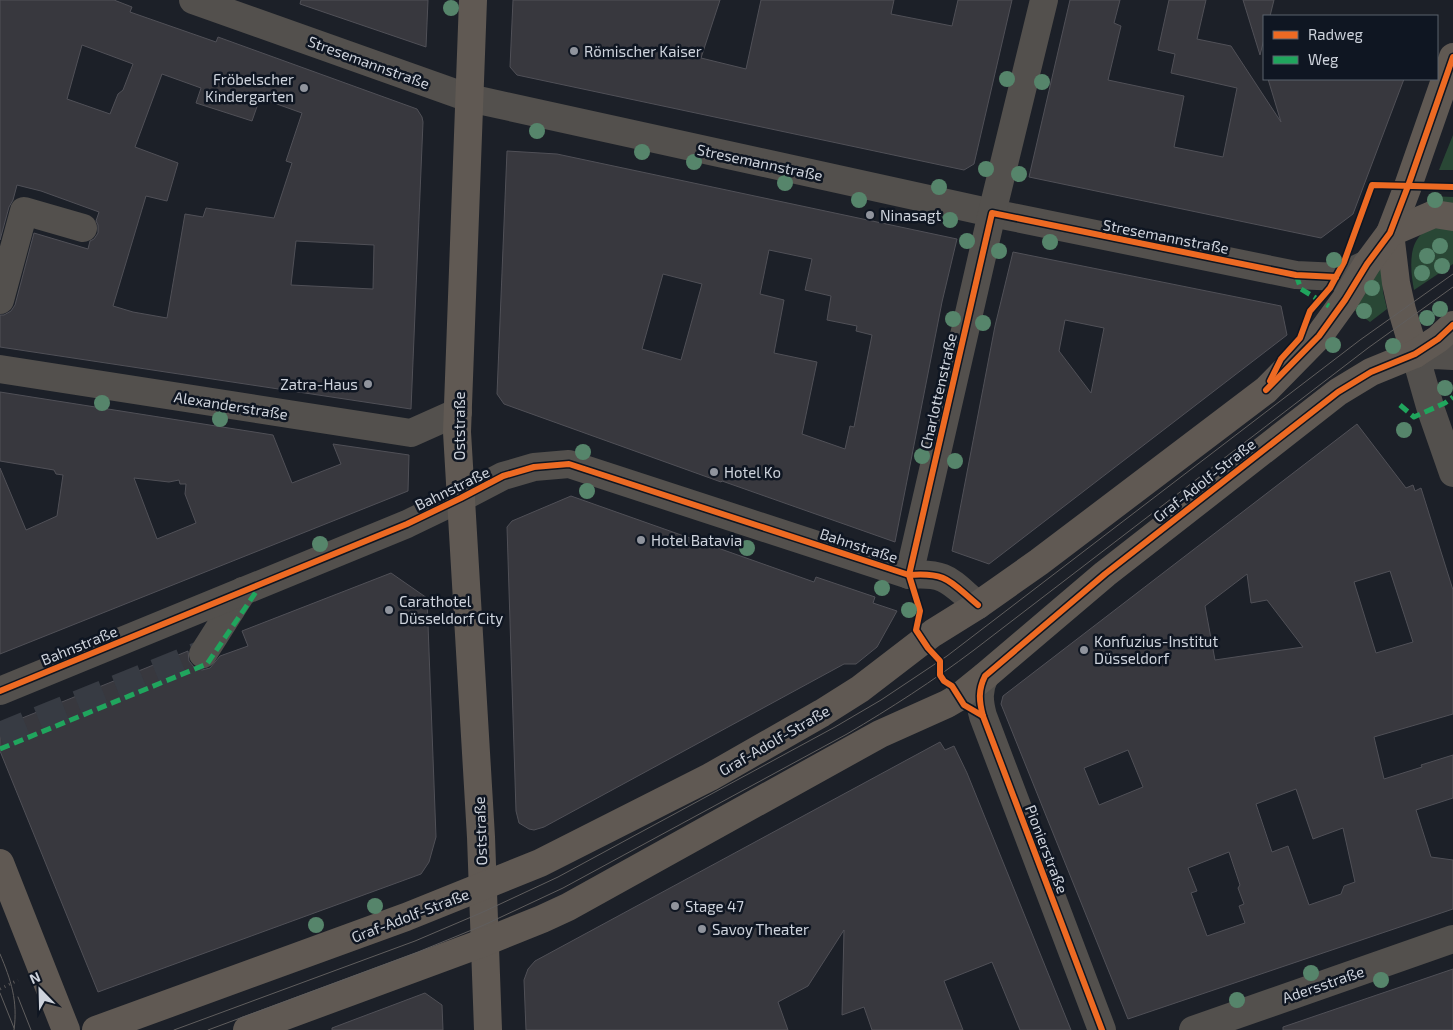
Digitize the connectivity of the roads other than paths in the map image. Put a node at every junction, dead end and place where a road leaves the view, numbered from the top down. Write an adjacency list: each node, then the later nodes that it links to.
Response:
1 (193, 0): 5 (street, Stresemannstraße)
2 (473, 0): 5 (main road, Oststraße)
3 (1044, 0): 6 (street, Charlottenstraße)
4 (1453, 57): 9 (main road)
5 (469, 98): 6 (street, Stresemannstraße); 16 (main road, Oststraße)
6 (992, 213): 10 (street, Stresemannstraße); 19 (street, Charlottenstraße)
7 (1453, 217): 9 (main road)
8 (84, 228): 11 (street)
9 (1390, 233): 10 (main road, Graf-Adolf-Straße); 13 (main road)
10 (1367, 264): 21 (main road, Graf-Adolf-Straße)
11 (0, 300)
12 (1453, 325): 13 (main road, Graf-Adolf-Straße)
13 (1415, 354): 14 (street, Graf-Adolf-Straße); 17 (street); 23 (main road, Graf-Adolf-Straße)
14 (1453, 356)
15 (0, 369): 16 (street, Alexanderstraße)
16 (458, 412): 18 (main road, Oststraße)
17 (1453, 473)
18 (462, 498): 19 (street, Bahnstraße); 20 (street, Bahnstraße); 26 (main road, Oststraße)
19 (909, 575): 21 (street, Bahnstraße)
20 (243, 591): 22 (street); 24 (street, Bahnstraße)
21 (978, 605): 26 (main road, Graf-Adolf-Straße)
22 (203, 654)
23 (985, 676): 28 (main road, Graf-Adolf-Straße); 33 (street, Pionierstraße)
24 (0, 690)
25 (0, 863): 29 (main road)
26 (482, 887): 28 (main road, Oststraße); 30 (main road, Graf-Adolf-Straße)
27 (1453, 938): 34 (street, Adersstraße)
28 (485, 942): 31 (main road, Graf-Adolf-Straße); 32 (main road, Oststraße)
29 (66, 1030)
30 (96, 1030)
31 (247, 1030)
32 (488, 1030)
33 (1102, 1030)
34 (1193, 1030)

